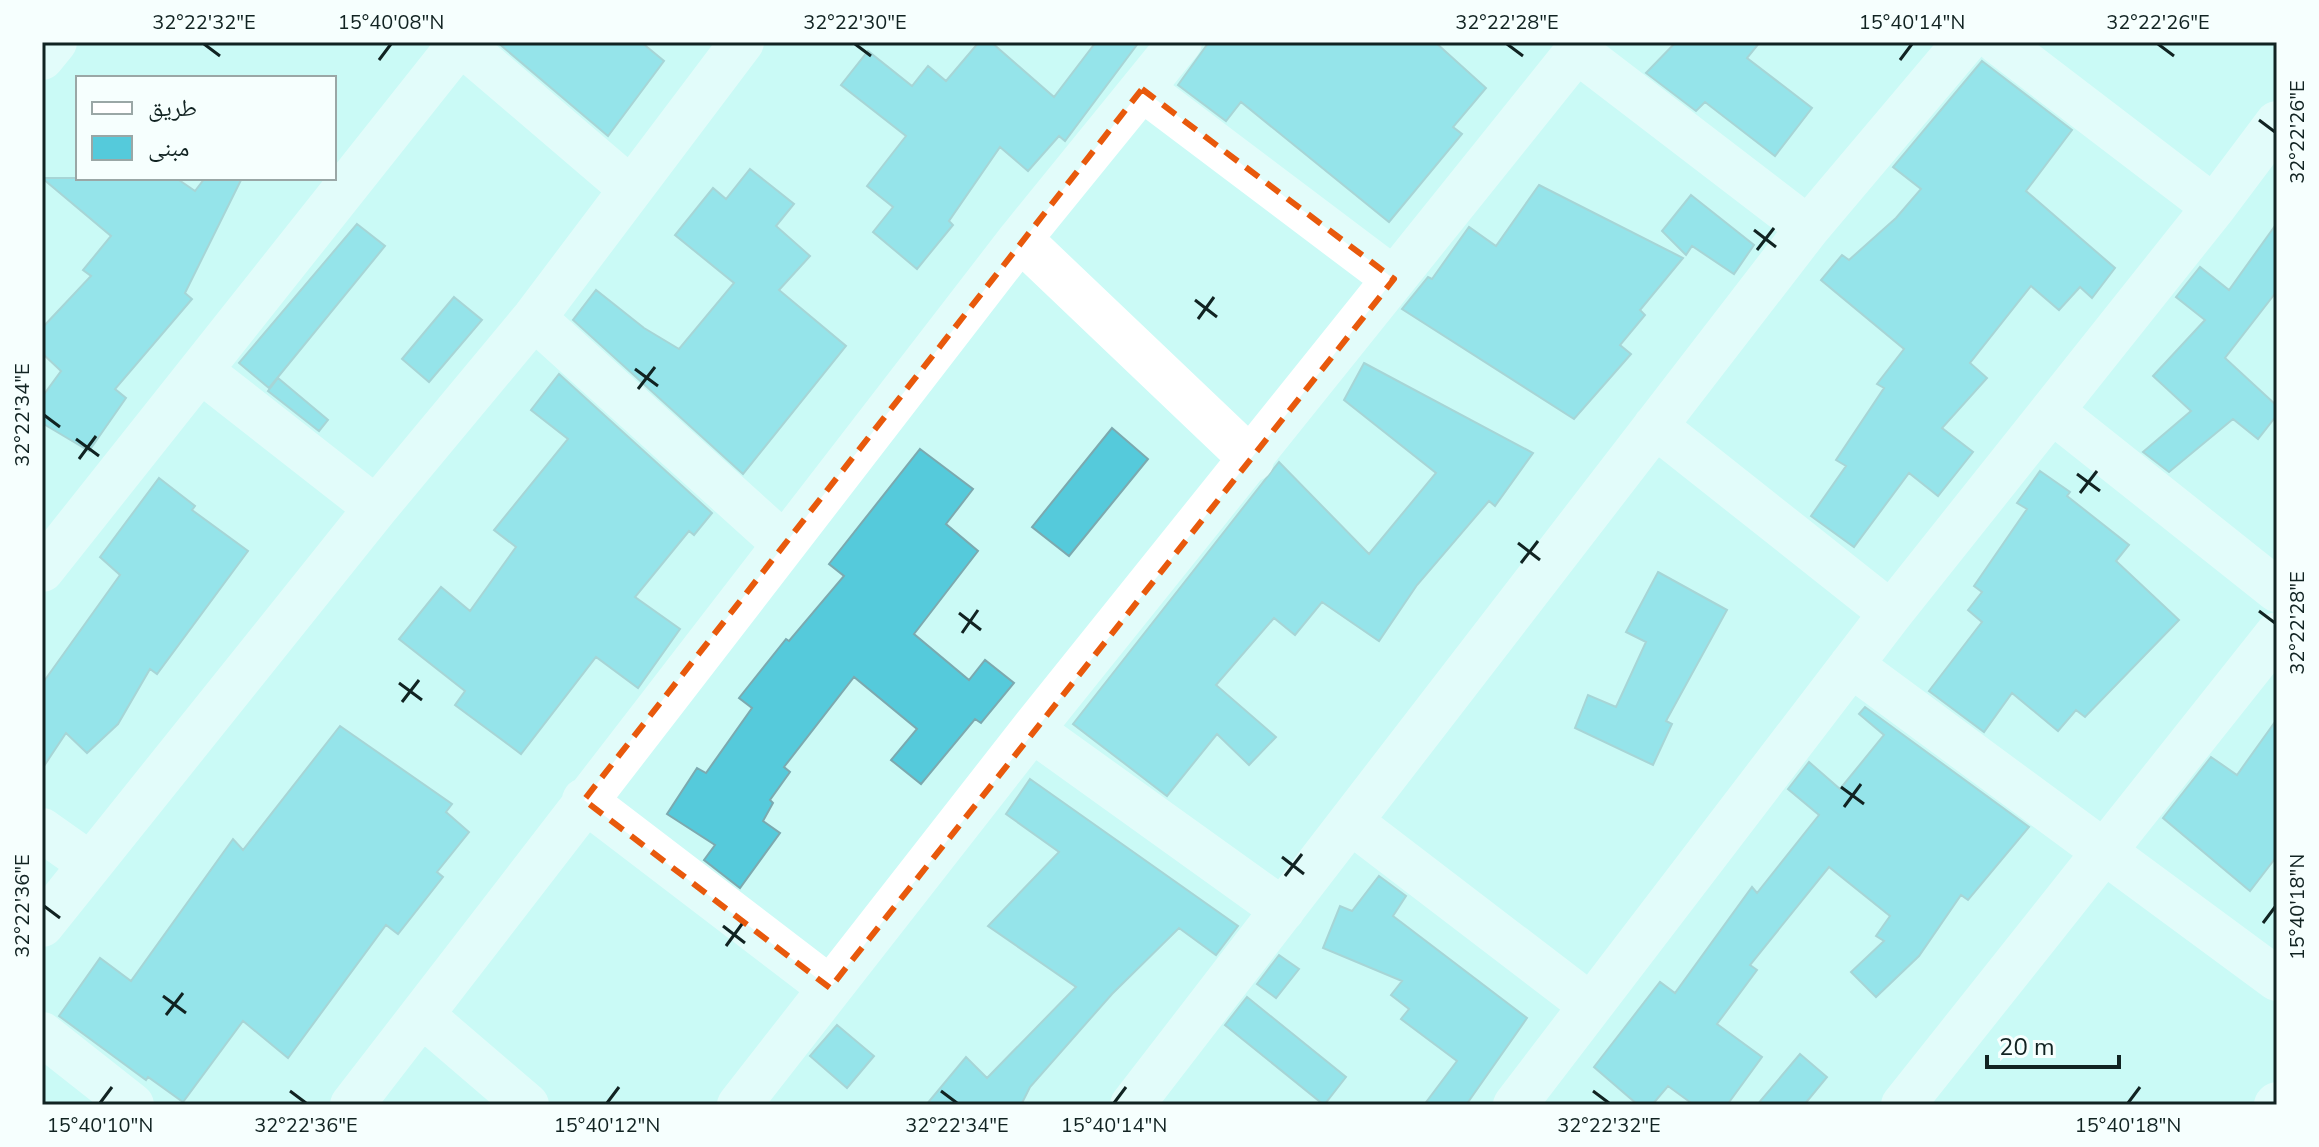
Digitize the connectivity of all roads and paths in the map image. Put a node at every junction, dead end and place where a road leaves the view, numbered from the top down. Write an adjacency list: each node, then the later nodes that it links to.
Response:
1 (460, 42): 9 (street); 15 (street)
2 (742, 42): 9 (street)
3 (1180, 42): 7 (street)
4 (1965, 42): 11 (street)
5 (1998, 42): 10 (street)
6 (1580, 47): 11 (street); 13 (street)
7 (1142, 89): 12 (street); 13 (street)
8 (2277, 123): 10 (street)
9 (631, 189): 14 (street)
10 (2214, 207): 16 (street)
11 (1808, 228): 17 (street)
12 (1020, 239): 18 (street); 20 (street)
13 (1394, 279): 18 (street)
14 (534, 318): 19 (street); 20 (street)
15 (201, 371): 19 (street); 21 (street)
16 (2053, 412): 22 (street); 23 (street)
17 (1655, 426): 23 (street); 28 (street)
18 (1252, 460): 26 (street)
19 (376, 508): 31 (street)
20 (784, 544): 27 (street)
21 (42, 570)
22 (2277, 590)
23 (1891, 613): 25 (street)
24 (2277, 634): 30 (street)
25 (1851, 665): 30 (street); 36 (street)
26 (1032, 730): 32 (street); 35 (street)
27 (584, 800): 35 (street); 37 (street)
28 (1351, 822): 32 (street); 36 (street)
29 (42, 830): 31 (street)
30 (2105, 851): 34 (street); 45 (street)
31 (90, 864): 33 (street)
32 (1283, 910): 44 (street)
33 (42, 925)
34 (2277, 979)
35 (830, 988): 43 (street)
36 (1589, 1004): 39 (street)
37 (422, 1015): 41 (street); 42 (street)
38 (42, 1034): 40 (street)
39 (1525, 1101)
40 (132, 1105)
41 (352, 1105)
42 (527, 1105)
43 (739, 1105)
44 (1132, 1105)
45 (1903, 1105)

